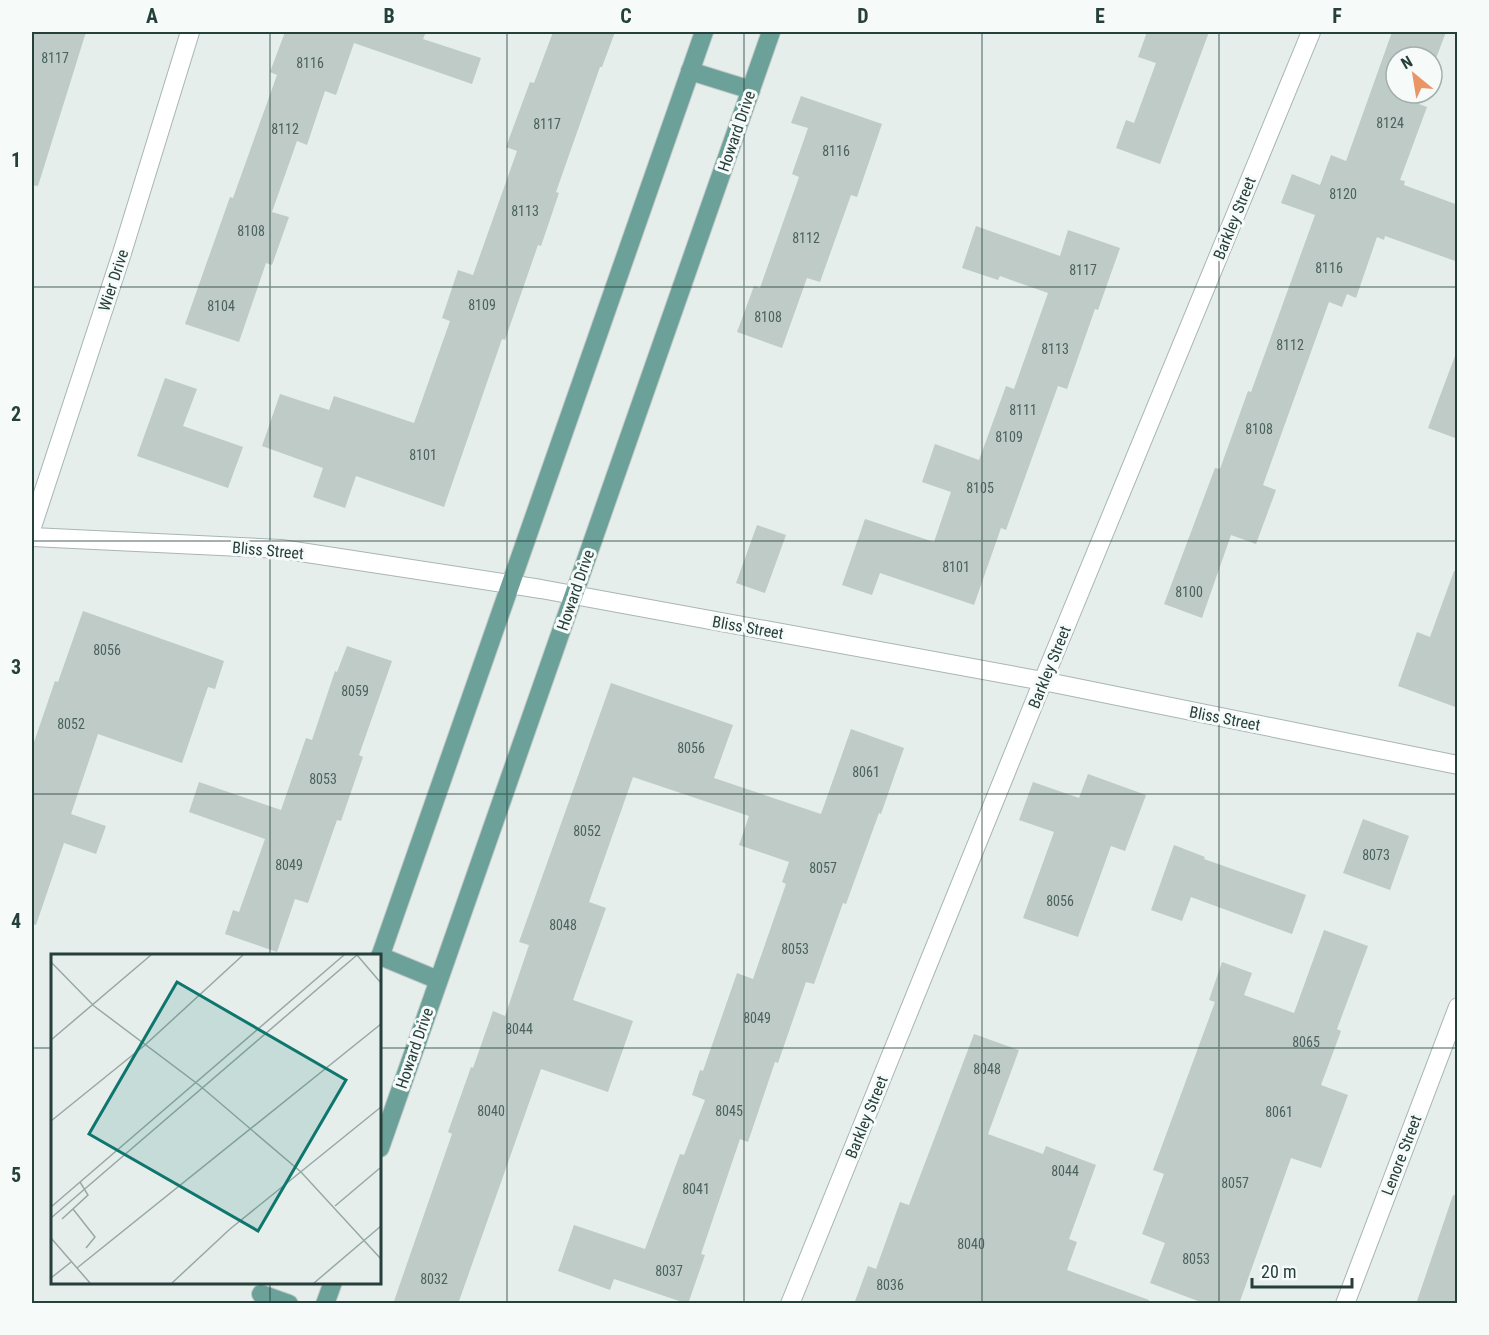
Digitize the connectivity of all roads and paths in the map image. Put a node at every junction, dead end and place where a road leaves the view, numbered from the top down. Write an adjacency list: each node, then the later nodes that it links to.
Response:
1 (190, 32): 7 (street, Wier Drive)
2 (704, 32): 5 (main road)
3 (771, 32): 6 (main road, Howard Drive)
4 (1311, 32): 11 (street, Barkley Street)
5 (690, 71): 6 (main road); 9 (main road)
6 (751, 90): 10 (main road, Howard Drive)
7 (32, 527)
8 (32, 537): 9 (street, Bliss Street)
9 (510, 584): 10 (street, Bliss Street); 13 (main road)
10 (573, 595): 11 (street, Bliss Street); 15 (main road, Howard Drive)
11 (1043, 681): 12 (street, Bliss Street); 22 (street, Barkley Street)
12 (1458, 765)
13 (381, 954)
14 (381, 957): 15 (main road)
15 (438, 980): 17 (main road, Howard Drive)
16 (1458, 1007): 23 (street, Lenore Street)
17 (381, 1145)
18 (332, 1284): 21 (main road)
19 (262, 1293): 20 (main road)
20 (289, 1304)
21 (325, 1304)
22 (790, 1304)
23 (1345, 1304)

